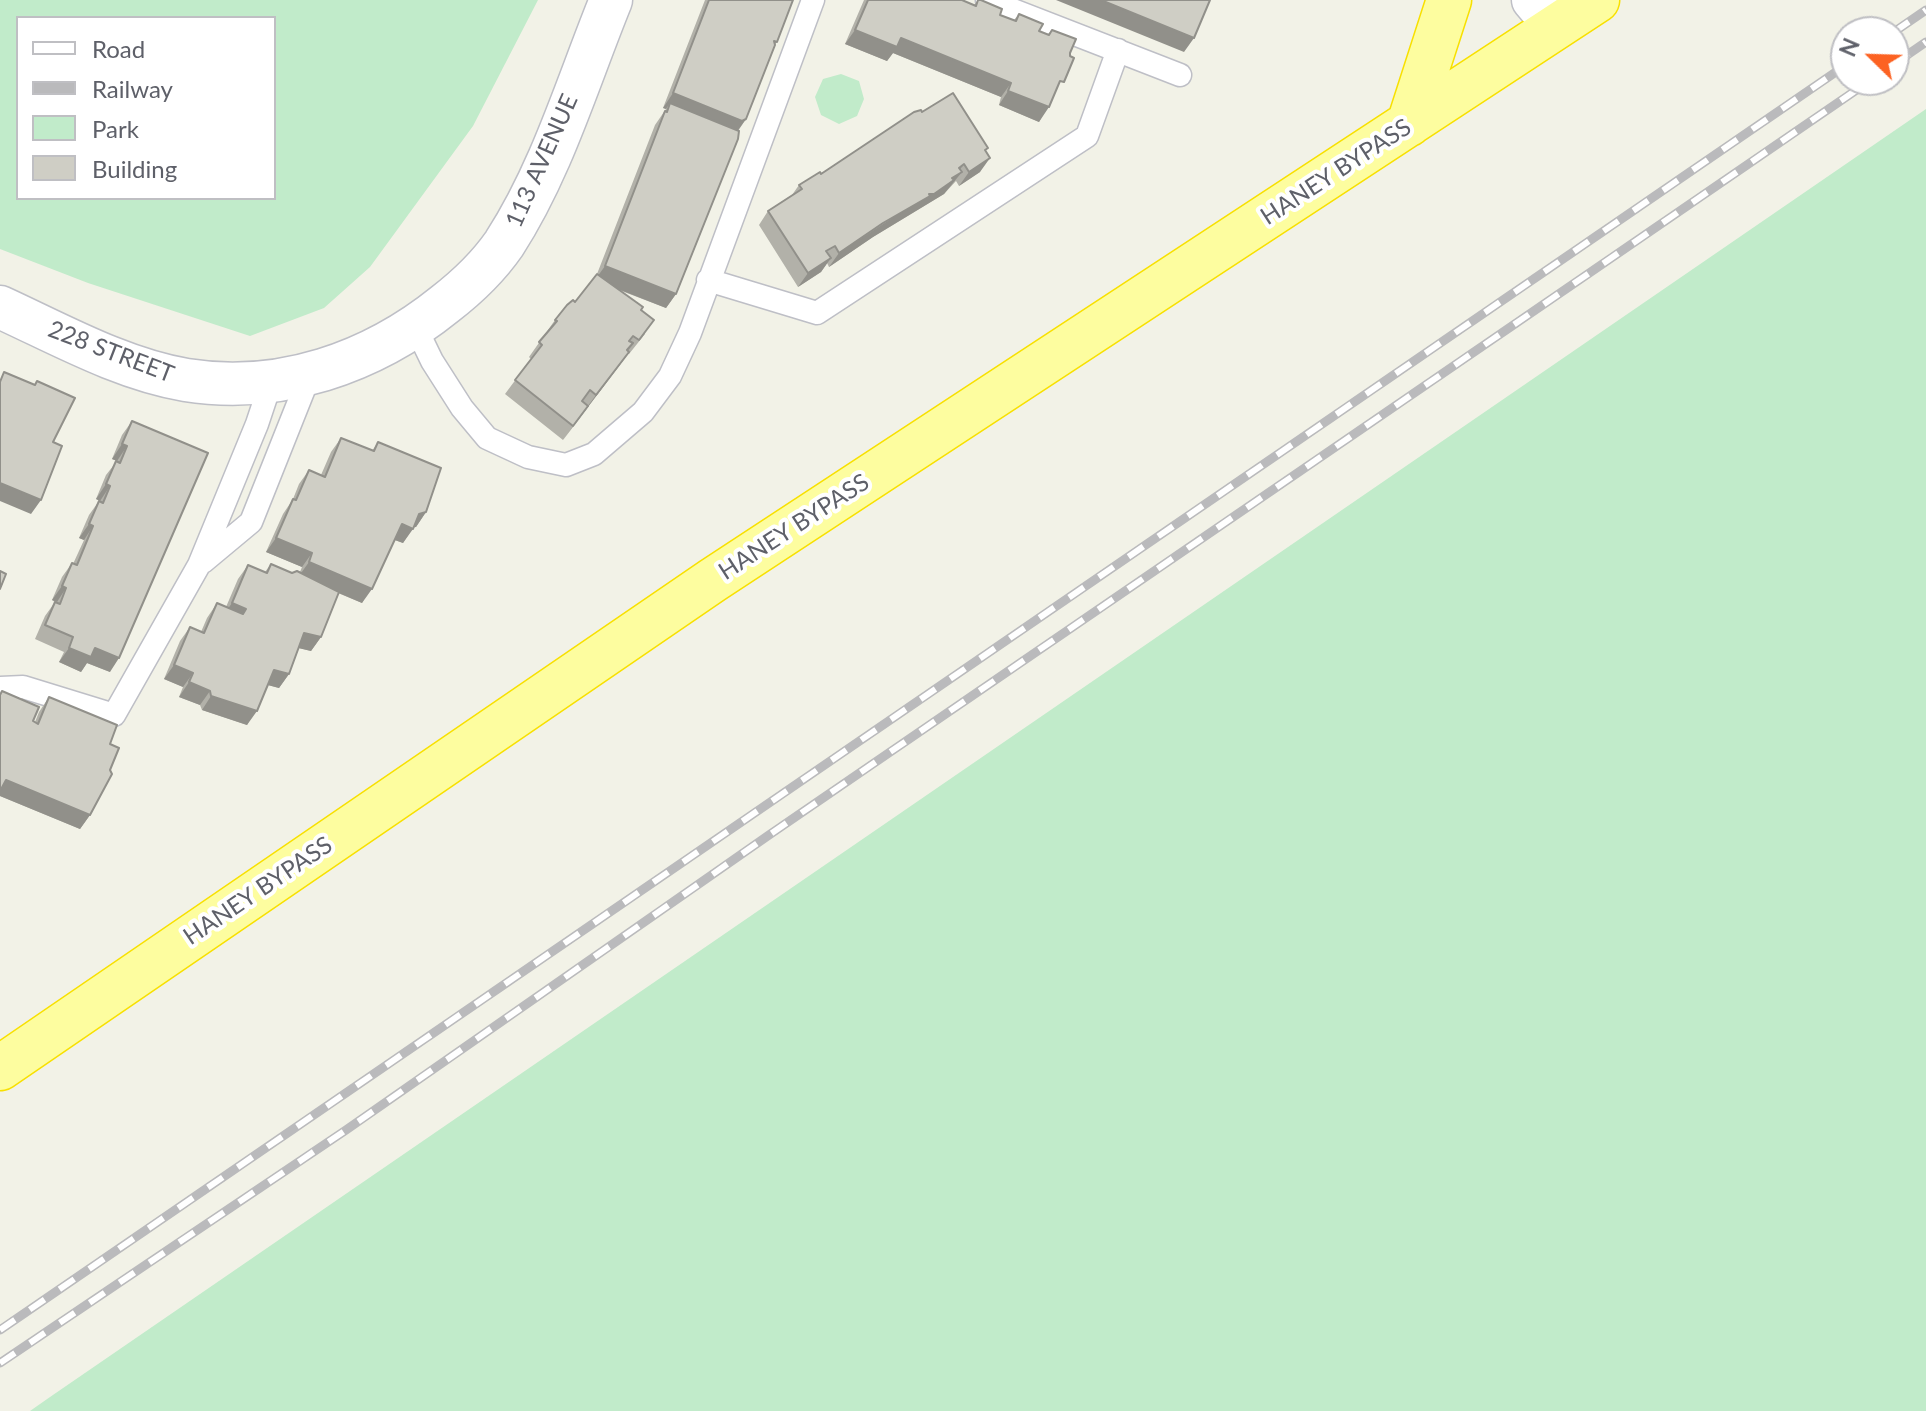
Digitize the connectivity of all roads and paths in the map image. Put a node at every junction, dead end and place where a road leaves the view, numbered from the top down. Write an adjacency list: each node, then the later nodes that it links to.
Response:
1 (611, 0): 12 (street, 113 AVENUE)
2 (813, 0): 10 (lane)
3 (987, 0): 7 (lane)
4 (1449, 0): 9 (highway)
5 (1597, 0): 6 (highway, HANEY BYPASS)
6 (1545, 14): 9 (highway, HANEY BYPASS)
7 (1118, 50): 8 (lane); 10 (lane)
8 (1180, 75)
9 (1409, 124): 17 (highway, HANEY BYPASS)
10 (708, 280): 12 (lane)
11 (0, 307): 14 (street, 228 STREET)
12 (416, 328): 13 (street, 113 AVENUE)
13 (364, 355): 14 (street, 228 STREET)
14 (291, 378): 15 (lane); 15 (lane)
15 (199, 565): 16 (lane)
16 (0, 688)
17 (0, 1068)

